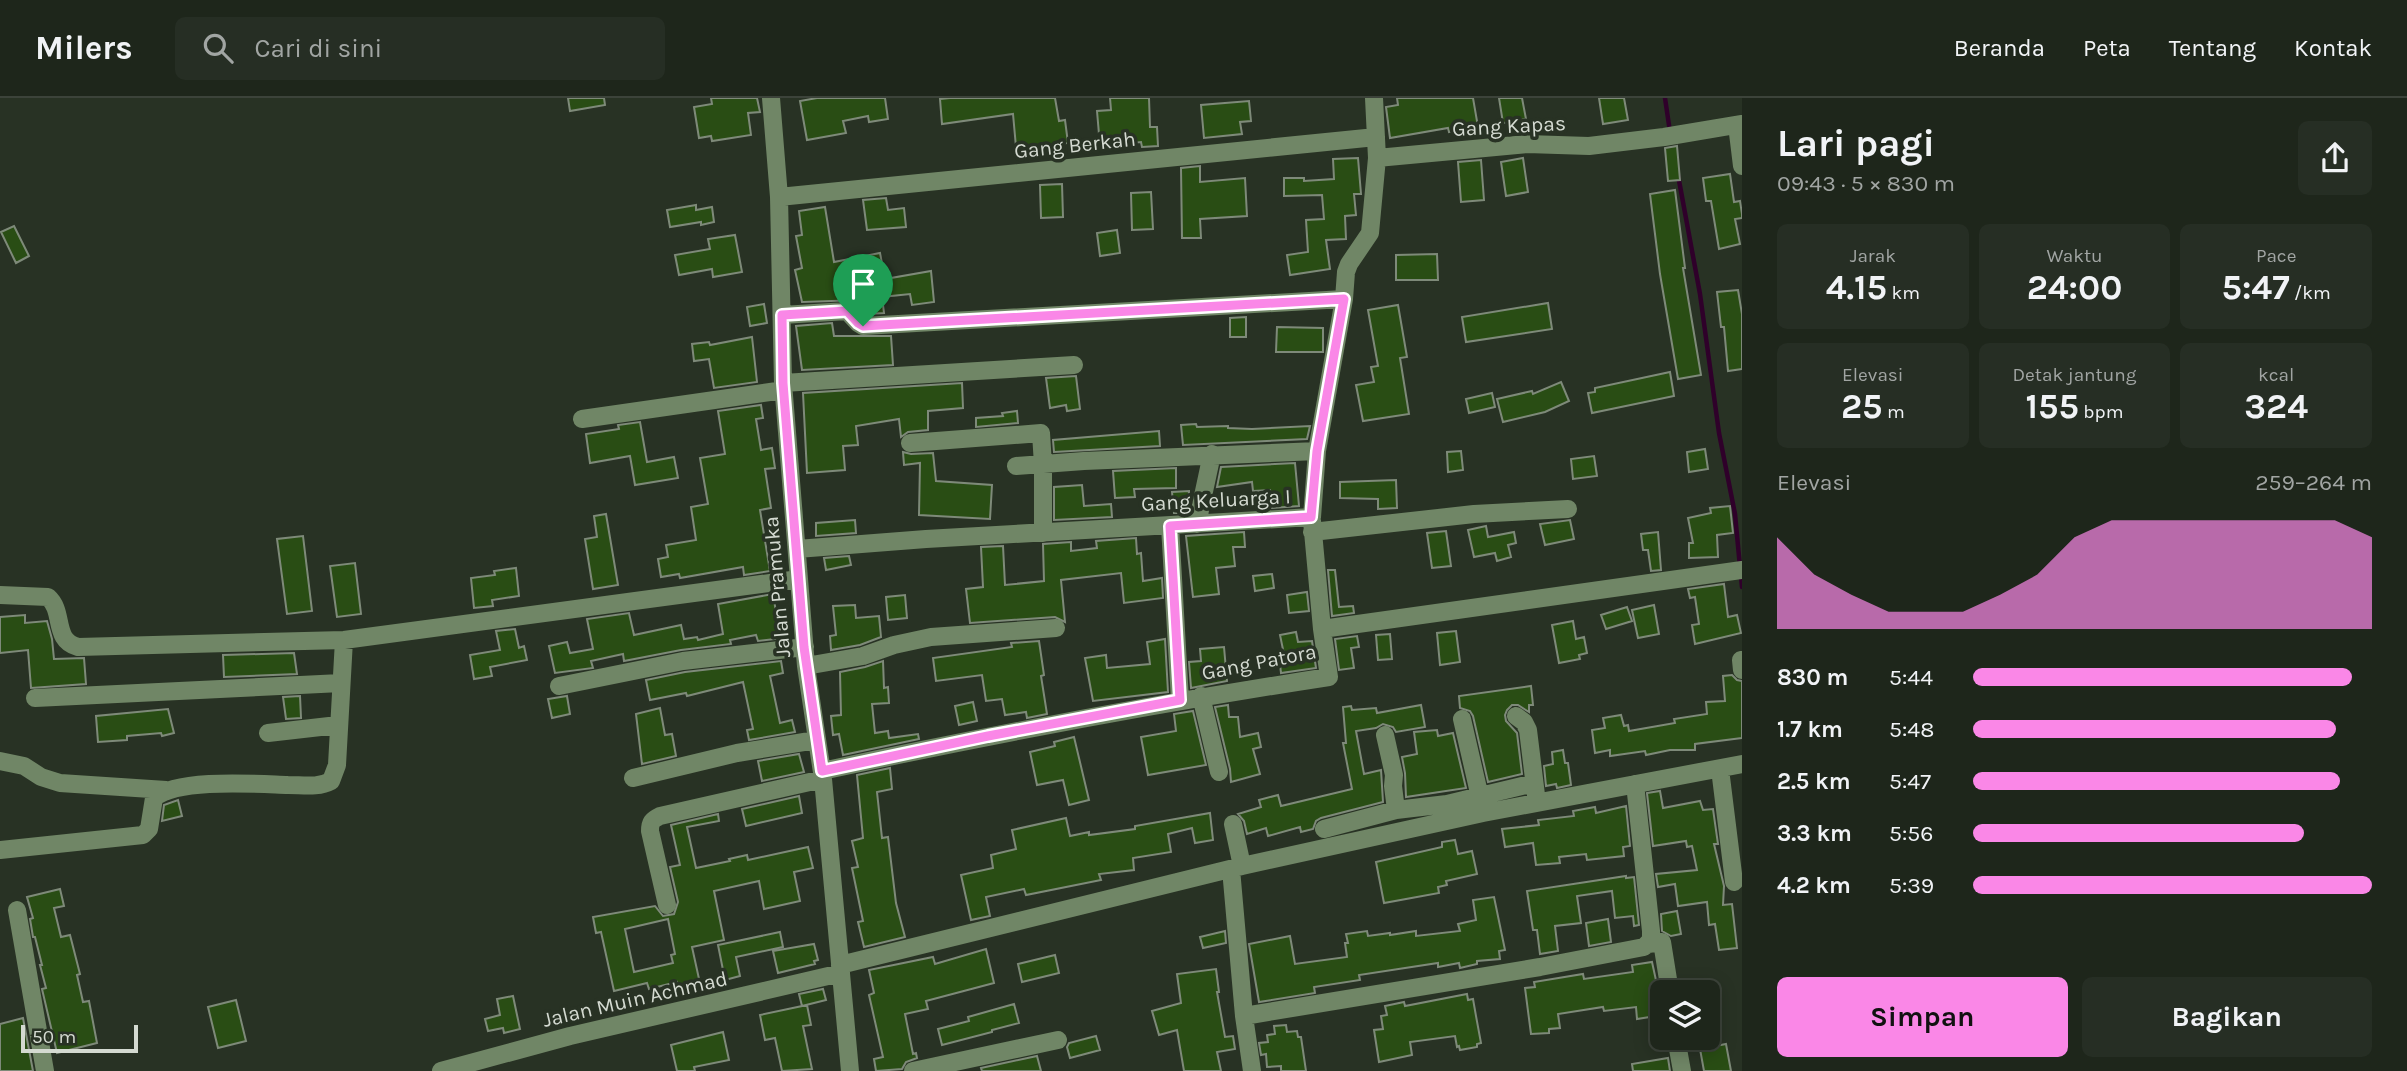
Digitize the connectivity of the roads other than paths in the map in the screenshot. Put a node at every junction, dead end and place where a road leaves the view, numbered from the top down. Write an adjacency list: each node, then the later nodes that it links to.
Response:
1 (771, 98): 7 (street, Jalan Pramuka)
2 (1374, 98): 4 (street)
3 (1739, 125): 5 (street, Gang Kapas); 6 (street)
4 (1376, 137): 5 (street); 7 (street, Gang Berkah)
5 (1377, 158): 8 (street, Gang Keluarga I)
6 (1742, 166)
7 (779, 197): 9 (street, Jalan Pramuka)
8 (1344, 299): 9 (street); 14 (street, Gang Keluarga I)
9 (782, 315): 11 (street, Jalan Pramuka)
10 (1074, 365): 11 (street)
11 (783, 387): 12 (street); 23 (street, Jalan Pramuka)
12 (582, 419)
13 (910, 443): 16 (street)
14 (1317, 451): 15 (street); 20 (street, Gang Keluarga I)
15 (1212, 454): 16 (street); 19 (street)
16 (1044, 465): 17 (street); 22 (street)
17 (1016, 466)
18 (1568, 509): 20 (street)
19 (1197, 524): 20 (street, Gang Keluarga I); 21 (street, Gang Keluarga I)
20 (1312, 525): 28 (street)
21 (1170, 526): 22 (street, Gang Keluarga I); 36 (street)
22 (1043, 533): 23 (street, Gang Keluarga I)
23 (797, 549): 25 (street, Jalan Pramuka)
24 (1742, 570): 28 (street, Gang Patora)
25 (799, 579): 29 (street); 30 (street, Jalan Pramuka)
26 (0, 595): 29 (street)
27 (1056, 628): 31 (street)
28 (1322, 629): 34 (street, Gang Patora)
29 (344, 640): 32 (street)
30 (804, 647): 31 (street, Jalan Pramuka); 33 (street)
31 (806, 666): 42 (street, Jalan Pramuka)
32 (341, 683): 35 (street); 39 (street)
33 (559, 686)
34 (1200, 696): 36 (street, Gang Patora); 46 (street)
35 (35, 698)
36 (1180, 700): 47 (street, Gang Patora)
37 (1516, 716): 49 (street)
38 (1462, 719): 52 (street)
39 (338, 725): 40 (street); 51 (street)
40 (268, 733)
41 (1385, 736): 54 (street)
42 (816, 740): 47 (street, Jalan Pramuka); 48 (street)
43 (0, 761): 51 (street)
44 (1742, 764): 45 (street)
45 (1720, 769): 50 (street); 63 (street)
46 (1219, 772)
47 (822, 775): 64 (street, Gang Patora); 67 (street, Jalan Pramuka)
48 (633, 778)
49 (1534, 783): 52 (street); 53 (street)
50 (1635, 784): 53 (street); 66 (street)
51 (166, 790): 61 (street)
52 (1479, 794): 54 (street); 55 (street)
53 (1537, 803): 55 (street)
54 (1401, 810): 56 (street); 59 (street)
55 (1483, 813): 59 (street)
56 (1369, 818): 58 (street); 60 (street)
57 (1233, 824): 62 (street)
58 (1324, 829)
59 (1410, 829): 60 (street)
60 (1375, 837): 62 (street)
61 (0, 850)
62 (1237, 868): 67 (street); 69 (street)
63 (1734, 882)
64 (667, 905)
65 (17, 910): 72 (street)
66 (1648, 944): 68 (street); 69 (street)
67 (841, 969): 73 (street, Jalan Muin Achmad); 74 (street, Jalan Pramuka)
68 (1668, 980)
69 (1244, 1016): 76 (street)
70 (1058, 1040): 75 (street)
71 (1678, 1050): 77 (street)
72 (44, 1071)
73 (441, 1071)
74 (850, 1071)
75 (913, 1071)
76 (1252, 1071)
77 (1682, 1071)

